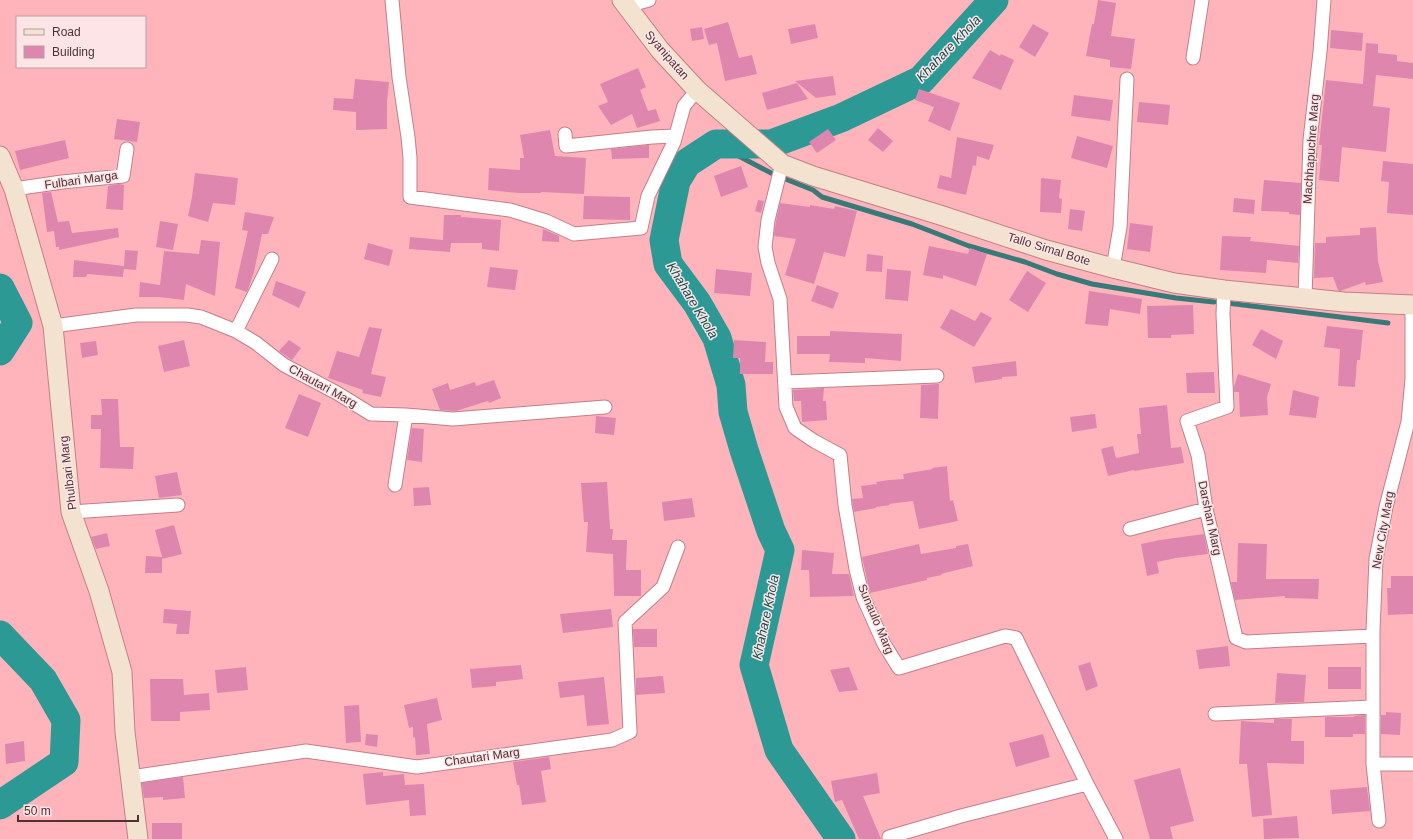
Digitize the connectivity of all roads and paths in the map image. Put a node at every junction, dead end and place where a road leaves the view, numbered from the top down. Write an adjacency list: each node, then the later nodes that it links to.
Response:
1 (392, 0): 11 (street)
2 (649, 0): 5 (street)
3 (1202, 0): 6 (street)
4 (1324, 0): 19 (street, Machhapuchre Marg)
5 (625, 3): 8 (main road, Syanipatan)
6 (1193, 58)
7 (1127, 79): 17 (street)
8 (697, 90): 9 (main road, Syanipatan); 11 (street)
9 (715, 106): 14 (main road, Tallo Simal Bote)
10 (565, 134): 11 (street)
11 (675, 136)
12 (126, 149): 15 (street, Fulbari Marga)
13 (0, 156): 15 (main road, Phulbari Marg)
14 (776, 158): 17 (main road, Tallo Simal Bote); 24 (street, Sunaulo Marg)
15 (14, 189): 21 (main road, Phulbari Marg)
16 (272, 259): 22 (street)
17 (1113, 268): 18 (main road, Tallo Simal Bote)
18 (1224, 290): 19 (main road, Tallo Simal Bote); 29 (street, Darshan Marg)
19 (1305, 298): 20 (main road, Tallo Simal Bote)
20 (1412, 305): 33 (street, New City Marg)
21 (52, 326): 22 (street, Chautari Marg); 30 (main road, Phulbari Marg)
22 (236, 331): 26 (street, Chautari Marg)
23 (937, 376): 24 (street)
24 (786, 382): 39 (street, Sunaulo Marg)
25 (605, 407): 26 (street, Chautari Marg)
26 (406, 415): 27 (street)
27 (395, 485)
28 (178, 506): 30 (street)
29 (1206, 509): 31 (street); 33 (street, Darshan Marg)
30 (71, 512): 38 (main road, Phulbari Marg)
31 (1130, 529)
32 (678, 547): 38 (street, Chautari Marg)
33 (1373, 636): 34 (street, New City Marg)
34 (1372, 707): 35 (street); 36 (street, New City Marg)
35 (1215, 714)
36 (1373, 764): 37 (street); 40 (street, New City Marg)
37 (1413, 764)
38 (131, 777): 42 (main road, Phulbari Marg)
39 (1087, 784): 41 (street); 43 (street, Sunaulo Marg)
40 (1379, 821)
41 (889, 837)
42 (138, 839)
43 (1116, 839)

